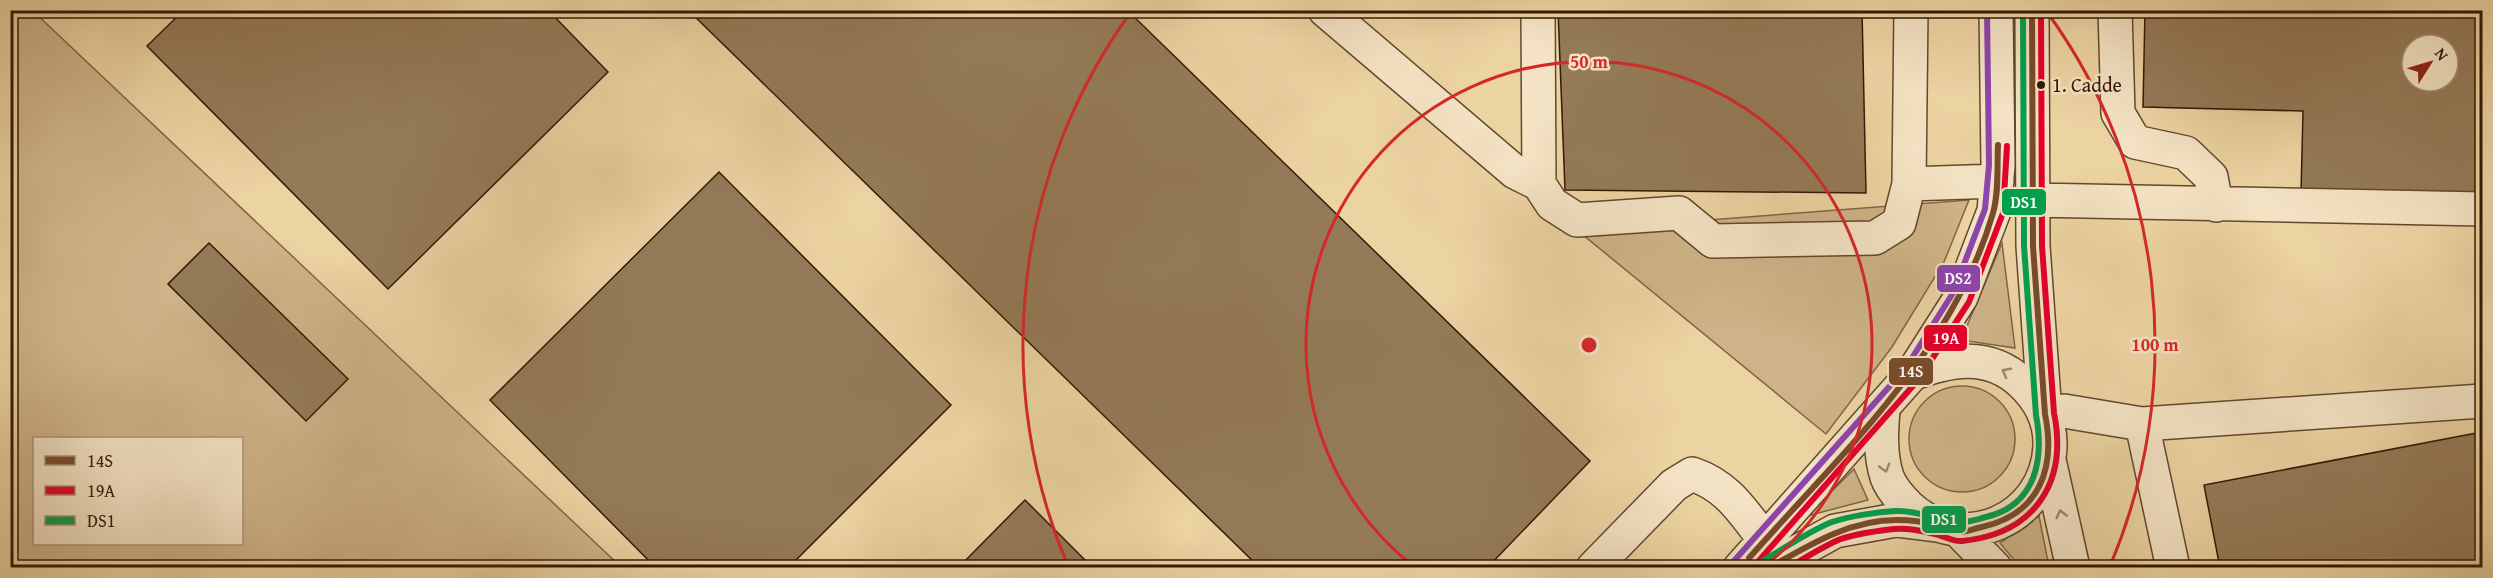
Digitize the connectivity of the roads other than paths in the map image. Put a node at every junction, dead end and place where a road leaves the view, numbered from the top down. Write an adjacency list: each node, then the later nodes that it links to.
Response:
1 (1325, 10): 8 (street)
2 (1538, 10): 8 (street)
3 (1911, 10): 9 (street)
4 (1996, 10): 7 (street)
5 (2032, 10): 10 (street)
6 (2115, 10): 11 (street)
7 (1996, 181): 9 (street); 13 (street)
8 (1539, 184): 9 (street)
9 (1910, 184)
10 (2034, 200): 11 (street); 16 (street)
11 (2217, 205): 12 (street)
12 (2482, 209)
13 (1912, 374): 15 (street); 16 (street, one-way to 13)
14 (2482, 401): 17 (street)
15 (1882, 410): 19 (street, one-way to 19); 20 (street)
16 (2045, 414): 17 (street); 18 (street)
17 (2142, 423): 25 (street)
18 (2049, 460): 19 (street); 24 (street, one-way to 18)
19 (1948, 528): 20 (street); 23 (street)
20 (1767, 554): 21 (street); 22 (street)
21 (1593, 567)
22 (1740, 567)
23 (1995, 567)
24 (2073, 567)
25 (2173, 567)

